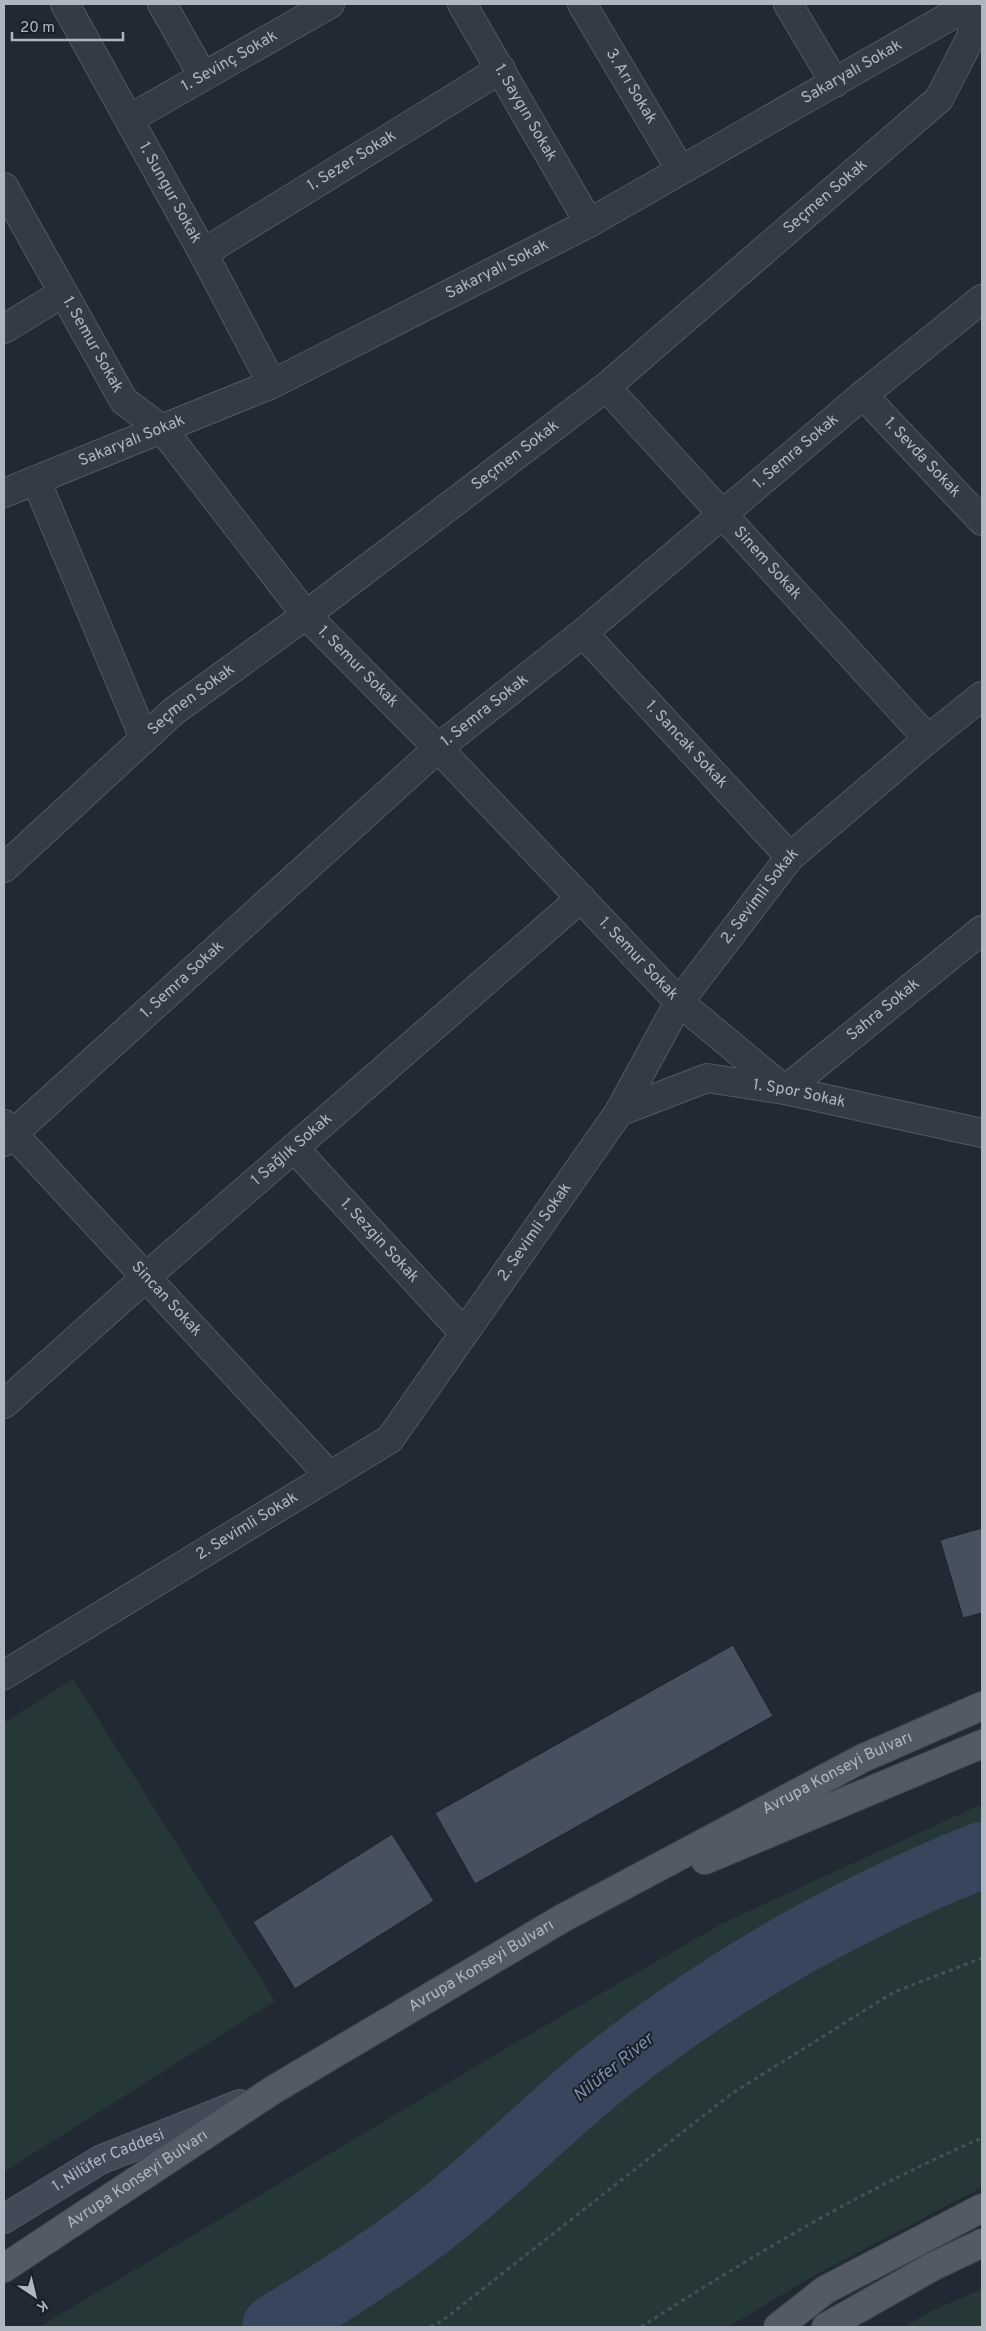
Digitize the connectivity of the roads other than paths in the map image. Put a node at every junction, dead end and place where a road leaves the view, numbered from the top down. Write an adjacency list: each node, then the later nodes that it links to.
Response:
1 (65, 4): 12 (street, 1. Sungur Sokak)
2 (162, 4): 10 (street)
3 (462, 4): 9 (street, 1. Saygın Sokak)
4 (582, 4): 13 (street, 3. Arı Sokak)
5 (788, 4): 11 (street)
6 (971, 4): 8 (street, Seçmen Sokak); 11 (street, Sakaryalı Sokak)
7 (317, 7): 10 (street, 1. Sevinç Sokak)
8 (977, 42): 21 (street, Seçmen Sokak)
9 (500, 68): 15 (street, 1. Saygın Sokak); 16 (street, 1. Sezer Sokak)
10 (203, 76): 12 (street, 1. Sevinç Sokak)
11 (836, 83): 13 (street, Sakaryalı Sokak)
12 (129, 119): 16 (street, 1. Sungur Sokak)
13 (680, 169): 15 (street, Sakaryalı Sokak)
14 (4, 187): 17 (street, 1. Semur Sokak)
15 (589, 223): 20 (street, Sakaryalı Sokak)
16 (203, 254): 20 (street, 1. Sungur Sokak)
17 (64, 293): 19 (street); 23 (street, 1. Semur Sokak)
18 (982, 299): 22 (street, 1. Semra Sokak)
19 (4, 330)
20 (272, 384): 23 (street, Sakaryalı Sokak)
21 (606, 387): 26 (street, Sinem Sokak); 28 (street, Seçmen Sokak)
22 (863, 395): 26 (street, 1. Semra Sokak); 27 (street, 1. Sevda Sokak)
23 (162, 430): 24 (street, Sakaryalı Sokak); 28 (street, 1. Semur Sokak)
24 (36, 480): 25 (street, Sakaryalı Sokak); 31 (street)
25 (4, 493)
26 (723, 515): 29 (street, 1. Semra Sokak); 32 (street, Sinem Sokak)
27 (982, 521)
28 (306, 615): 31 (street, Seçmen Sokak); 33 (street, 1. Semur Sokak)
29 (583, 633): 33 (street, 1. Semra Sokak); 34 (street, 1. Sancak Sokak)
30 (982, 696): 32 (street, 2. Sevimli Sokak)
31 (144, 738): 35 (street, Seçmen Sokak)
32 (928, 738): 34 (street, 2. Sevimli Sokak)
33 (438, 748): 36 (street, 1. Semur Sokak); 41 (street, 1. Semra Sokak)
34 (790, 857): 38 (street, 2. Sevimli Sokak)
35 (4, 868)
36 (581, 898): 38 (street, 1. Semur Sokak); 43 (street, 1 Sağlık Sokak)
37 (982, 930): 39 (street, Sahra Sokak)
38 (679, 1002): 39 (street, 1. Semur Sokak); 40 (street, 2. Sevimli Sokak)
39 (785, 1090): 40 (street, 1. Spor Sokak); 42 (street, 1. Spor Sokak)
40 (619, 1112): 45 (street, 2. Sevimli Sokak)
41 (7, 1133): 44 (street, Sincan Sokak)
42 (982, 1133)
43 (294, 1148): 44 (street, 1 Sağlık Sokak); 45 (street, 1. Sezgin Sokak)
44 (146, 1277): 46 (street, 1 Sağlık Sokak); 47 (street, Sincan Sokak)
45 (464, 1334): 47 (street, 2. Sevimli Sokak)
46 (4, 1404)
47 (329, 1475): 48 (street, 2. Sevimli Sokak)
48 (4, 1674)
49 (982, 1706): 51 (main road, Avrupa Konseyi Bulvarı)
50 (982, 1744): 51 (main road)
51 (563, 1918): 52 (main road, Avrupa Konseyi Bulvarı)
52 (273, 2090): 54 (main road, 1. Nilüfer Caddesi); 56 (main road, Avrupa Konseyi Bulvarı)
53 (982, 2208): 57 (main road)
54 (4, 2219)
55 (982, 2244): 58 (main road)
56 (4, 2268)
57 (778, 2327)
58 (826, 2327)

